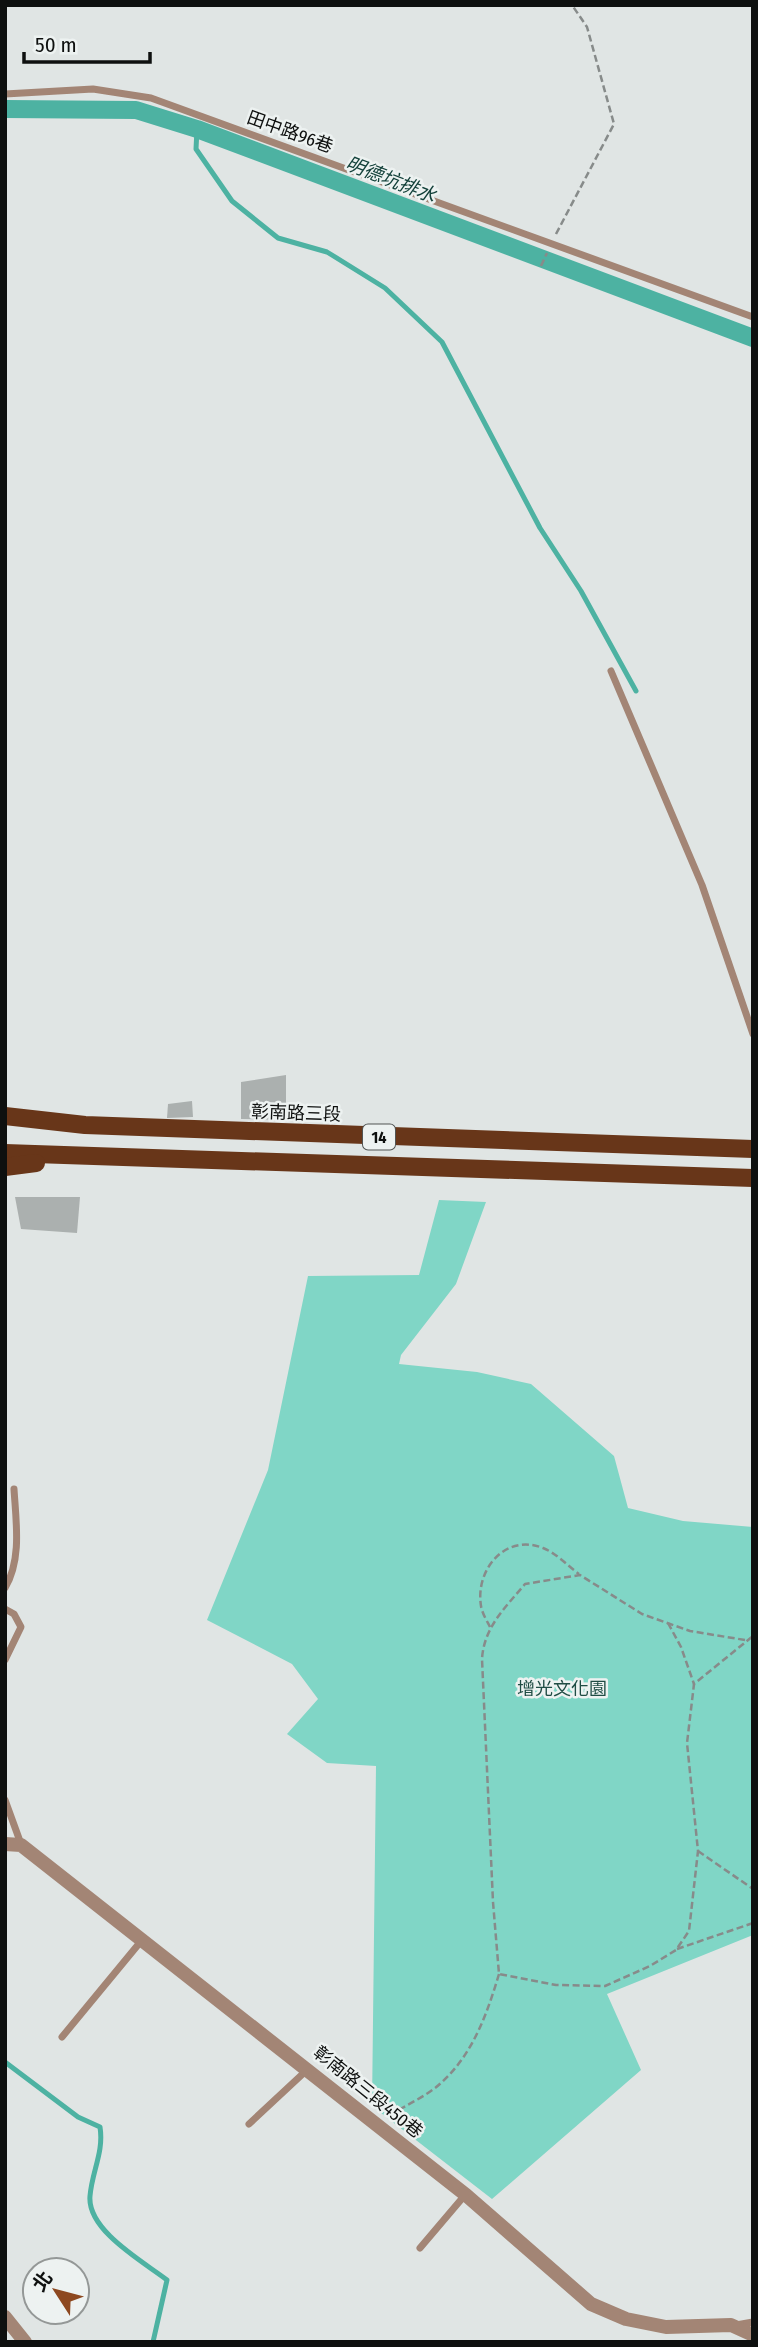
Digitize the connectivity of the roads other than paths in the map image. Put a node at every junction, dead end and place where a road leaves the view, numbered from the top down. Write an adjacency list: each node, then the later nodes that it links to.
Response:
1 (5, 93): 2 (lane, 田中路96巷)
2 (753, 317)
3 (611, 671): 4 (lane)
4 (753, 1034)
5 (5, 1116): 6 (main road, 彰南路三段 / 14)
6 (753, 1149)
7 (5, 1153): 8 (main road, 14)
8 (87, 1153): 9 (main road); 10 (main road, 14)
9 (5, 1167)
10 (753, 1178)
11 (14, 1489): 12 (lane)
12 (5, 1588)
13 (5, 1609): 14 (lane)
14 (5, 1660)
15 (5, 1800): 17 (lane)
16 (5, 1844): 17 (street)
17 (21, 1845): 18 (street, 彰南路三段450巷)
18 (142, 1939): 19 (lane); 20 (street, 彰南路三段450巷)
19 (62, 2037)
20 (308, 2069): 21 (lane); 22 (street, 彰南路三段450巷)
21 (249, 2124)
22 (466, 2195): 23 (lane); 26 (street, 彰南路三段450巷)
23 (420, 2248)
24 (5, 2316): 28 (street)
25 (753, 2322): 26 (lane, 彰南路三段450巷)
26 (732, 2326): 27 (street)
27 (753, 2336)
28 (25, 2342)

